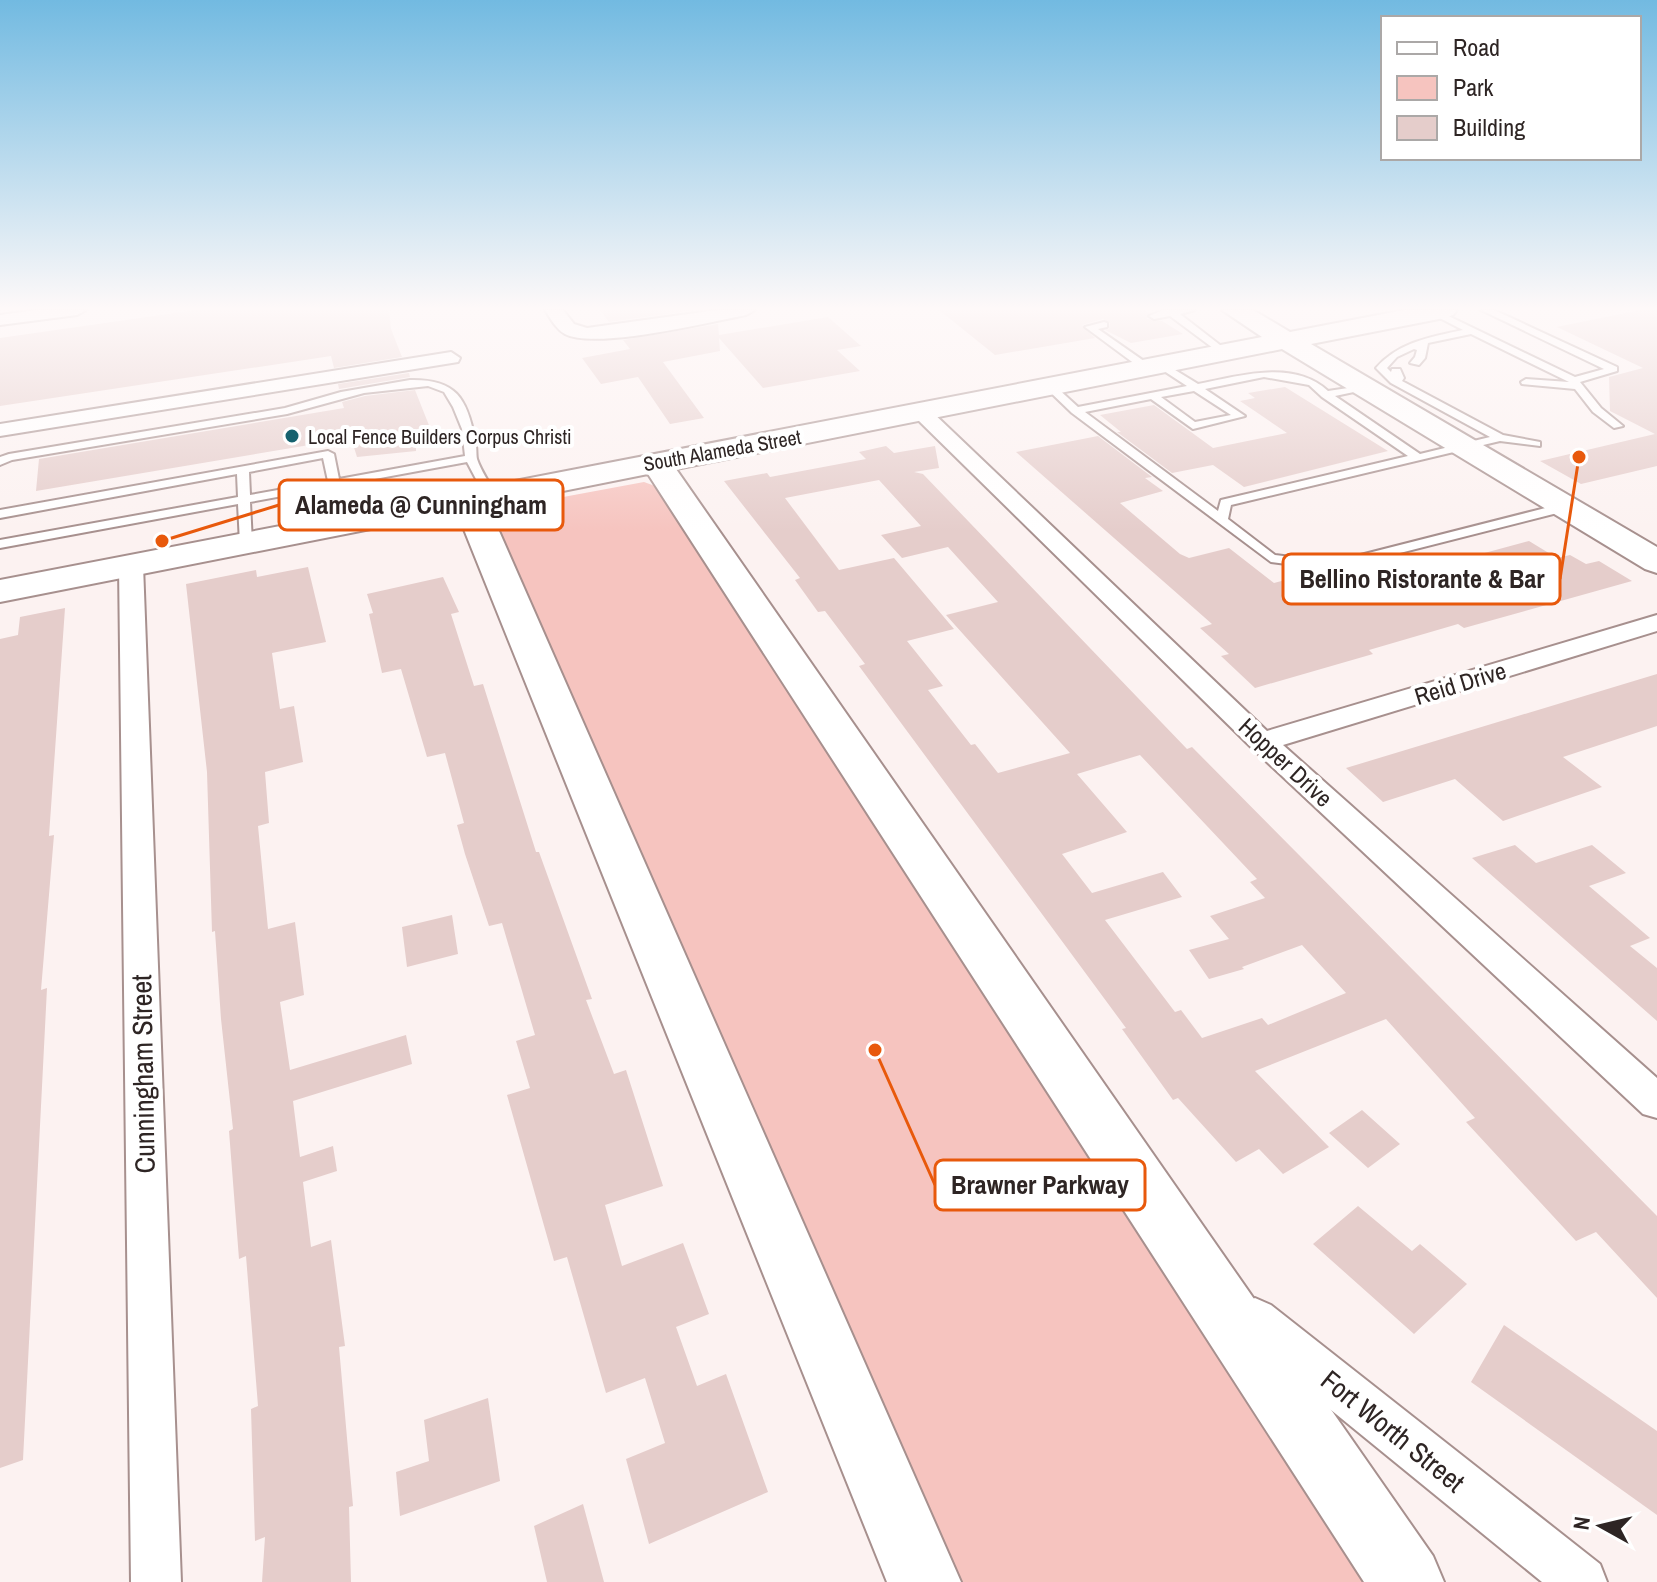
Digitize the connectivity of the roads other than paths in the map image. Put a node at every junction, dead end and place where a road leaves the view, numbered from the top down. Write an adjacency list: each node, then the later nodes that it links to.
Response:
1 (289, 384): 24 (street)
2 (416, 384): 29 (lane)
3 (429, 384): 33 (lane)
4 (1087, 384): 17 (main road, South Alameda Street)
5 (1137, 384): 19 (lane)
6 (1160, 384): 15 (lane)
7 (1184, 384): 15 (lane)
8 (1184, 384): 15 (lane)
9 (1213, 384): 15 (lane)
10 (1314, 384): 18 (lane)
11 (1359, 384): 16 (main road)
12 (1406, 384): 20 (lane)
13 (1572, 384): 14 (lane)
14 (1576, 384): 23 (lane)
15 (1196, 387)
16 (1364, 387): 18 (lane); 20 (main road)
17 (1051, 388): 19 (lane); 22 (main road, South Alameda Street)
18 (1326, 395): 28 (lane)
19 (1076, 411): 37 (lane)
20 (1427, 412): 21 (lane); 21 (lane); 27 (main road)
21 (1453, 412): 25 (lane)
22 (923, 414): 30 (main road, South Alameda Street); 44 (street, Hopper Drive)
23 (1618, 426)
24 (0, 430)
25 (1500, 438): 26 (lane); 27 (lane)
26 (1536, 444)
27 (1463, 446): 28 (lane); 35 (main road)
28 (1417, 457): 37 (lane)
29 (0, 462)
30 (656, 462): 33 (main road, South Alameda Street); 46 (main road)
31 (243, 469): 32 (lane); 34 (lane); 36 (lane)
32 (334, 483): 33 (lane); 34 (lane)
33 (476, 483): 38 (main road, South Alameda Street); 48 (main road)
34 (242, 499): 38 (lane); 39 (lane)
35 (1565, 507): 37 (lane); 40 (main road)
36 (0, 514)
37 (1222, 520)
38 (246, 543): 41 (main road, South Alameda Street)
39 (0, 544)
40 (1657, 562)
41 (131, 565): 42 (main road, South Alameda Street); 47 (street, Cunningham Street)
42 (0, 591)
43 (1657, 623): 44 (street, Reid Drive)
44 (1262, 742): 45 (street, Hopper Drive)
45 (1657, 1102)
46 (1204, 1279): 49 (main road); 50 (street, Fort Worth Street)
47 (156, 1582)
48 (924, 1582)
49 (1407, 1582)
50 (1582, 1582)

